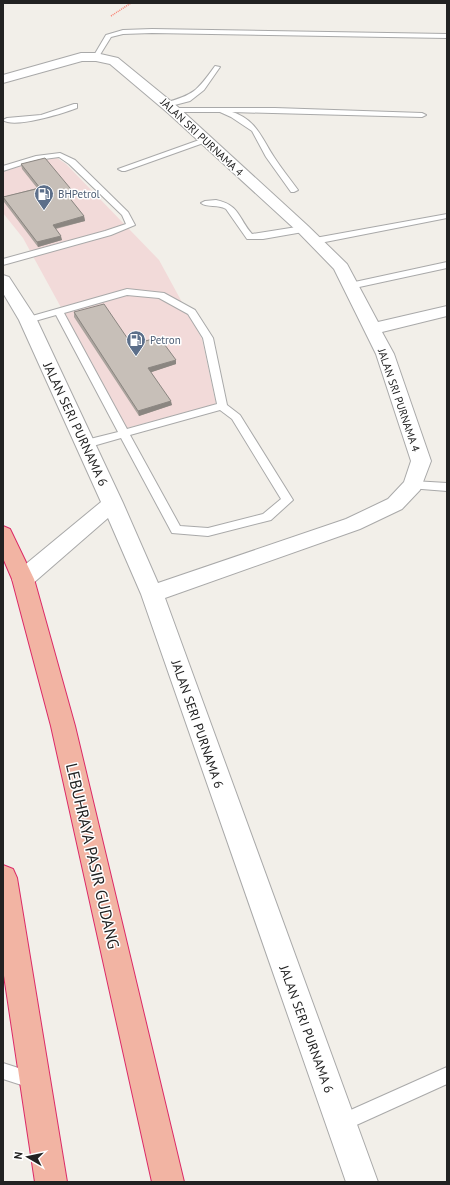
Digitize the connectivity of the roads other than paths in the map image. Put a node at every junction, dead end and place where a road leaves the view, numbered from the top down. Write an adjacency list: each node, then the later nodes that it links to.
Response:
1 (447, 36): 2 (lane)
2 (96, 57): 4 (street, JALAN SRI PURNAMA 4); 6 (street, JALAN SRI PURNAMA 4)
3 (217, 67): 6 (lane)
4 (3, 79)
5 (74, 106): 9 (lane)
6 (170, 108): 7 (lane); 11 (street, JALAN SRI PURNAMA 4)
7 (215, 110): 8 (lane); 14 (lane)
8 (422, 115)
9 (5, 118): 10 (lane)
10 (14, 128)
11 (205, 141): 13 (lane); 17 (street, JALAN SRI PURNAMA 4)
12 (3, 168): 19 (lane)
13 (122, 169)
14 (294, 190)
15 (205, 202): 17 (lane)
16 (447, 216): 18 (lane)
17 (303, 229): 18 (street, JALAN SRI PURNAMA 4)
18 (315, 242): 22 (street, JALAN SRI PURNAMA 4)
19 (3, 262)
20 (447, 265): 22 (lane)
21 (3, 280): 25 (street, JALAN SERI PURNAMA 6)
22 (350, 286): 26 (street, JALAN SRI PURNAMA 4)
23 (58, 311): 25 (lane); 27 (lane); 28 (lane)
24 (447, 311): 26 (street)
25 (28, 320): 29 (street, JALAN SERI PURNAMA 6)
26 (372, 329): 30 (street, JALAN SRI PURNAMA 4)
27 (222, 406): 28 (lane); 28 (lane)
28 (124, 433): 29 (lane)
29 (86, 444): 32 (street, JALAN SERI PURNAMA 6)
30 (413, 485): 31 (lane); 35 (street, JALAN SRI PURNAMA 4)
31 (447, 487)
32 (112, 503): 34 (street); 35 (street, JALAN SERI PURNAMA 6)
33 (3, 534): 34 (highway, LEBUHRAYA PASIR GUDANG)
34 (23, 579): 42 (highway, LEBUHRAYA PASIR GUDANG)
35 (152, 594): 40 (street, JALAN SERI PURNAMA 6)
36 (3, 878): 39 (highway)
37 (3, 1071): 39 (lane)
38 (447, 1075): 40 (lane)
39 (35, 1081): 41 (highway)
40 (341, 1122): 43 (street, JALAN SERI PURNAMA 6)
41 (51, 1182)
42 (168, 1182)
43 (362, 1182)

